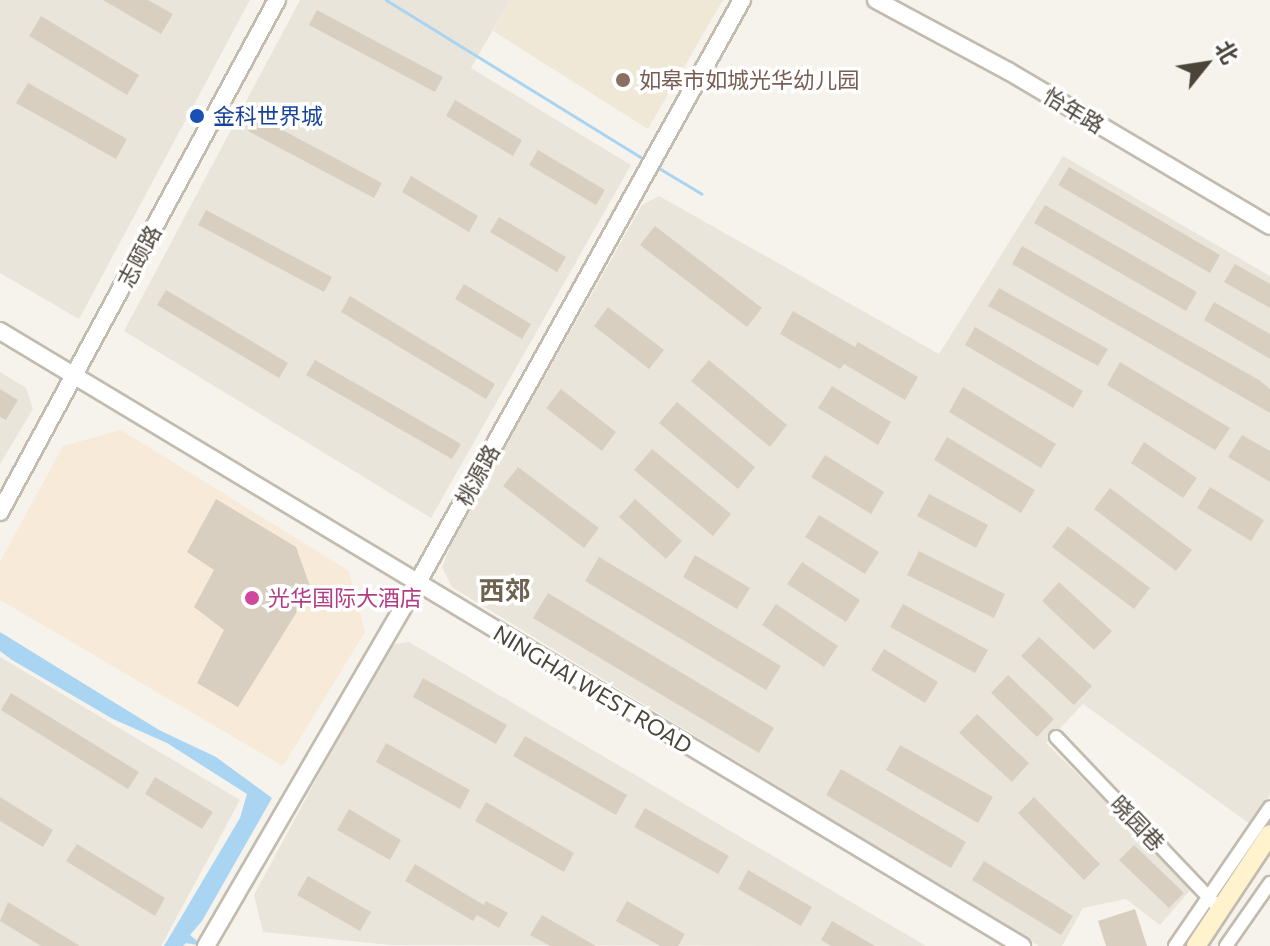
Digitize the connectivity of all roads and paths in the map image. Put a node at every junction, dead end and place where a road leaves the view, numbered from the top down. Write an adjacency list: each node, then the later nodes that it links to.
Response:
1 (277, 0): 6 (street, 志颐路)
2 (742, 0): 8 (street, 桃源路)
3 (876, 0): 4 (street, 怡年路)
4 (1270, 226)
5 (0, 331): 6 (street, NINGHAI WEST ROAD)
6 (74, 375): 7 (street, 志颐路); 8 (street, NINGHAI WEST ROAD)
7 (0, 512)
8 (418, 582): 15 (street, 桃源路); 16 (street, NINGHAI WEST ROAD)
9 (1056, 737): 14 (street, 晓园巷)
10 (1270, 807): 14 (street)
11 (1270, 834): 14 (main road)
12 (1270, 856): 19 (main road)
13 (1270, 883): 20 (street)
14 (1214, 903): 17 (street); 18 (main road)
15 (206, 946)
16 (1022, 946)
17 (1175, 946)
18 (1196, 946)
19 (1210, 946)
20 (1226, 946)

